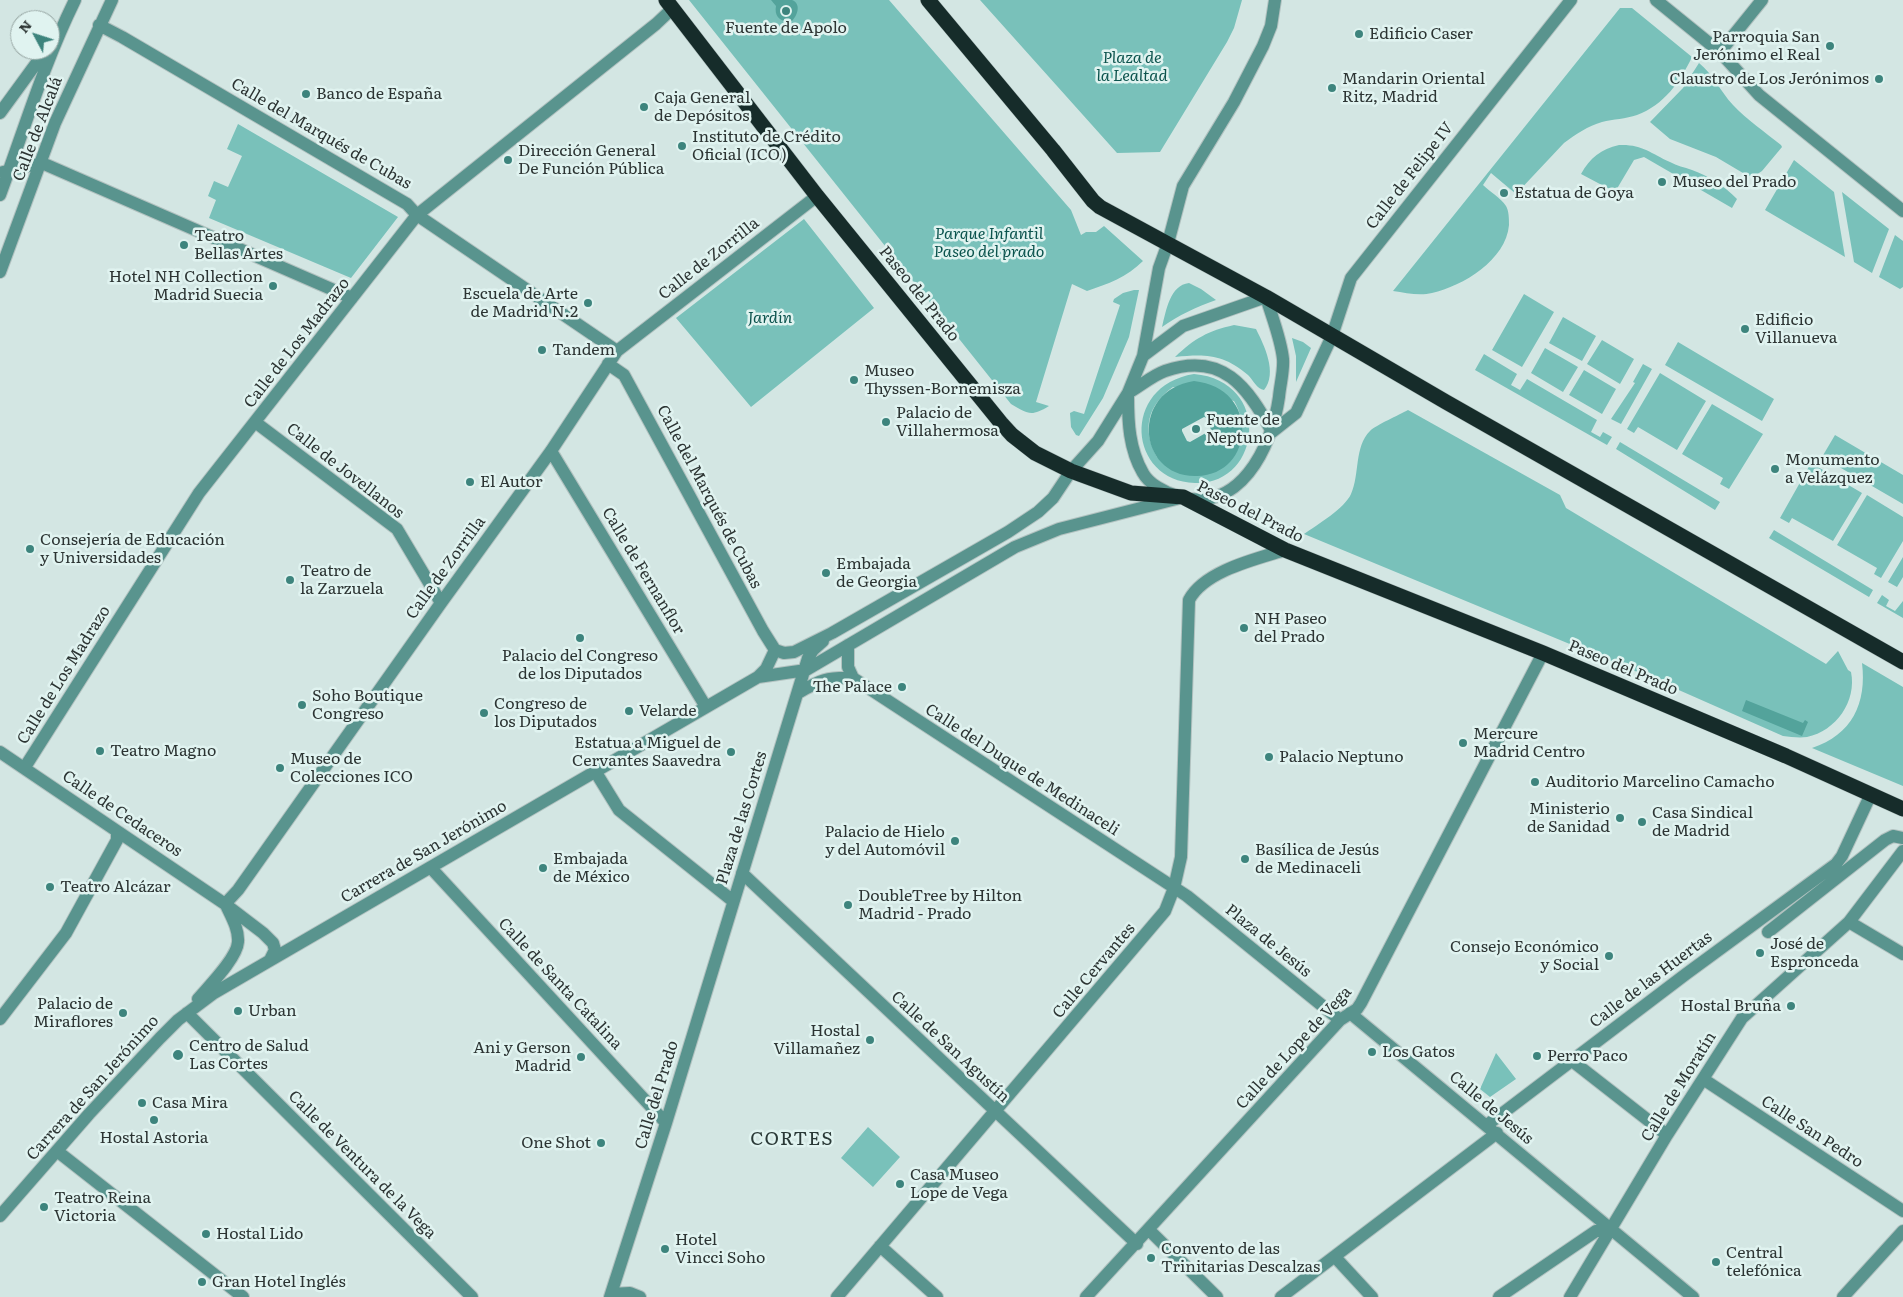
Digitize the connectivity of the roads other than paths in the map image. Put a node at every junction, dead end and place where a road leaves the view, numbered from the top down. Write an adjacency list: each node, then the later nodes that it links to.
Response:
1 (75, 0): 10 (street, Calle de Alcalá)
2 (112, 0): 9 (street, Calle de Alcalá)
3 (928, 0): 20 (highway)
4 (1275, 0): 20 (street)
5 (1571, 0): 24 (street, Calle de Felipe IV)
6 (1656, 0): 11 (street)
7 (1762, 0): 11 (street)
8 (670, 4): 17 (highway, Paseo del Prado); 19 (street, Calle de Los Madrazo)
9 (100, 25): 14 (street, Calle de Alcalá); 19 (street, Calle del Marqués de Cubas)
10 (61, 28): 15 (street, Calle de Alcalá)
11 (1720, 52): 18 (street)
12 (39, 60): 13 (street)
13 (0, 113)
14 (42, 163): 15 (street); 21 (street, Calle de Alcalá); 23 (street)
15 (5, 171): 16 (street, Calle de Alcalá)
16 (0, 196)
17 (817, 196): 25 (street, Calle de Zorrilla); 32 (highway, Paseo del Prado)
18 (1903, 211)
19 (417, 215): 23 (street, Calle de Los Madrazo); 25 (street, Calle del Marqués de Cubas)
20 (1168, 243): 22 (highway); 26 (street)
21 (0, 272)
22 (1266, 297): 24 (highway); 26 (street); 30 (street)
23 (352, 298): 29 (street, Calle de Los Madrazo)
24 (1332, 336): 30 (street, Calle de Felipe IV); 40 (highway)
25 (617, 351): 27 (street, Calle de Zorrilla)
26 (1143, 356): 28 (street)
27 (608, 364): 31 (street, Calle de Zorrilla); 38 (street, Calle del Marqués de Cubas)
28 (1128, 393): 30 (street); 32 (street, Plaza de las Cortes); 33 (street)
29 (255, 422): 35 (street, Calle de Jovellanos); 47 (street, Calle de Los Madrazo)
30 (1272, 432): 33 (street)
31 (551, 451): 35 (street, Calle de Zorrilla); 45 (street, Calle de Fernanflor)
32 (1071, 471): 33 (highway, Paseo del Prado); 36 (street, Plaza de las Cortes)
33 (1183, 498): 34 (highway, Paseo del Prado); 37 (street)
34 (1285, 550): 39 (highway, Paseo del Prado); 56 (street, Calle Cervantes)
35 (440, 603): 58 (street, Calle de Zorrilla)
36 (832, 633): 38 (street, Plaza de las Cortes); 41 (street, Plaza de las Cortes)
37 (848, 645): 41 (street); 43 (street)
38 (775, 650): 42 (street)
39 (1543, 653): 49 (highway, Paseo del Prado); 64 (street, Calle de Lope de Vega)
40 (1903, 662)
41 (806, 670): 42 (street); 44 (street, Plaza de las Cortes)
42 (758, 677): 45 (street)
43 (853, 678): 44 (street); 56 (street, Calle del Duque de Medinaceli)
44 (798, 693): 55 (street, Plaza de las Cortes)
45 (706, 707): 48 (street)
46 (0, 752): 47 (street, Calle de Cedaceros)
47 (25, 768): 51 (street, Calle de Cedaceros)
48 (595, 771): 54 (street, Carrera de San Jerónimo); 57 (street, Plaza de las Cortes)
49 (1871, 794): 50 (highway, Paseo del Prado); 66 (street, Calle de las Huertas)
50 (1903, 809)
51 (117, 831): 58 (street, Calle de Cedaceros); 65 (street)
52 (1903, 838): 60 (street)
53 (1903, 851): 59 (street, Calle de Moratín)
54 (431, 868): 62 (street, Carrera de San Jerónimo); 69 (street, Calle de Santa Catalina)
55 (742, 873): 57 (street, Plaza de las Cortes); 68 (street, Calle de San Agustín)
56 (1174, 888): 64 (street, Plaza de Jesús); 68 (street, Calle Cervantes)
57 (733, 901): 69 (street, Calle del Prado)
58 (225, 904): 62 (street); 63 (street)
59 (1849, 922): 61 (street); 67 (street, Calle de Moratín)
60 (1768, 932)
61 (1903, 954)
62 (270, 960): 63 (street, Carrera de San Jerónimo)
63 (187, 1013): 72 (street, Carrera de San Jerónimo); 83 (street, Calle de Ventura de la Vega)
64 (1345, 1017): 70 (street, Calle de Jesús); 75 (street, Calle de Lope de Vega)
65 (0, 1019)
66 (1571, 1060): 70 (street, Calle de las Huertas); 71 (street)
67 (1703, 1079): 71 (street, Calle de Moratín); 73 (street, Calle San Pedro)
68 (996, 1112): 78 (street, Calle de San Agustín); 79 (street, Calle Cervantes)
69 (666, 1123): 81 (street, Calle del Prado)
70 (1492, 1129): 76 (street, Calle de Jesús); 80 (street, Calle de las Huertas)
71 (1667, 1135): 76 (street, Calle de Moratín)
72 (56, 1152): 74 (street, Carrera de San Jerónimo); 82 (street)
73 (1903, 1211)
74 (0, 1216)
75 (1149, 1230): 78 (street, Calle de Lope de Vega); 88 (street)
76 (1610, 1230): 91 (street); 92 (street, Calle de Moratín); 93 (street, Calle de Jesús)
77 (1903, 1232): 94 (street)
78 (1137, 1244): 87 (street, Calle de Lope de Vega)
79 (880, 1246): 85 (street, Calle Cervantes); 86 (street)
80 (1335, 1257): 89 (street, Calle de las Huertas); 90 (street)
81 (611, 1295): 84 (street)
82 (243, 1297)
83 (472, 1297)
84 (640, 1297)
85 (837, 1297)
86 (936, 1297)
87 (1086, 1297)
88 (1217, 1297)
89 (1281, 1297)
90 (1372, 1297)
91 (1499, 1297)
92 (1570, 1297)
93 (1693, 1297)
94 (1843, 1297)

